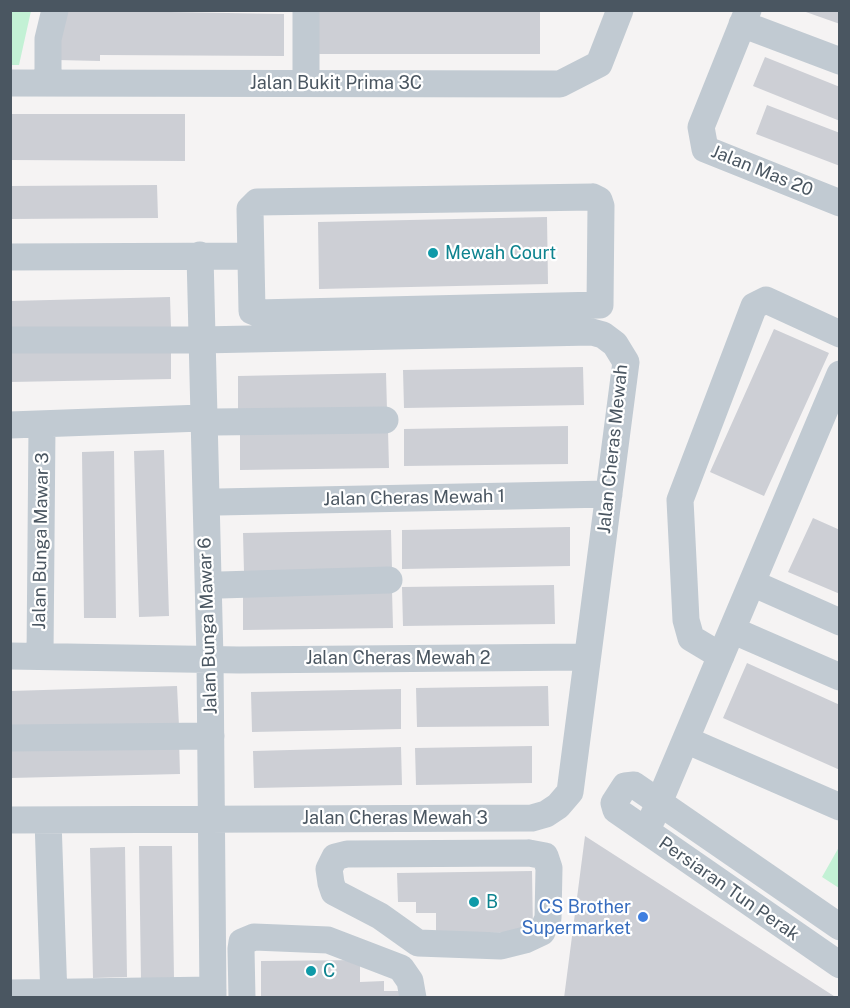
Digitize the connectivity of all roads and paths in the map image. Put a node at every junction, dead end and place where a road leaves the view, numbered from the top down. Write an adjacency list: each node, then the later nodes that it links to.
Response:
1 (55, 10): 7 (street)
2 (306, 10): 8 (street)
3 (620, 10): 8 (street, Jalan Bukit Prima 3C)
4 (745, 17): 5 (street); 9 (street, Jalan Mas 20)
5 (840, 61)
6 (10, 83): 7 (street, Jalan Bukit Prima 3C)
7 (48, 83): 8 (street, Jalan Bukit Prima 3C)
8 (306, 83)
9 (840, 202)
10 (200, 255): 11 (street); 12 (street); 15 (street, Jalan Bunga Mawar 6)
11 (250, 256): 11 (street)
12 (10, 257)
13 (840, 334): 30 (street)
14 (10, 340): 15 (street)
15 (201, 340): 17 (street, Jalan Bunga Mawar 6); 21 (street, Jalan Cheras Mewah)
16 (840, 374): 24 (street)
17 (208, 420): 18 (street); 20 (street); 32 (street, Jalan Bunga Mawar 6)
18 (385, 420)
19 (10, 425): 20 (street)
20 (42, 426): 29 (street, Jalan Bunga Mawar 3)
21 (609, 494): 22 (street, Jalan Cheras Mewah 1); 31 (street, Jalan Cheras Mewah)
22 (218, 502)
23 (389, 580): 25 (street)
24 (752, 583): 26 (street); 27 (street)
25 (220, 585)
26 (840, 622)
27 (732, 630): 30 (street); 33 (street)
28 (10, 656): 29 (street, Jalan Cheras Mewah 2)
29 (40, 656): 32 (street, Jalan Cheras Mewah 2)
30 (722, 656): 36 (street)
31 (585, 657): 32 (street, Jalan Cheras Mewah 2); 37 (street, Jalan Cheras Mewah)
32 (210, 659): 34 (street, Jalan Bunga Mawar 6)
33 (840, 676)
34 (211, 736): 35 (street); 40 (street, Jalan Bunga Mawar 6)
35 (10, 738)
36 (686, 740): 38 (street); 39 (street)
37 (570, 792): 40 (street, Jalan Cheras Mewah 3)
38 (659, 804): 43 (street, Persiaran Tun Perak); 43 (street); 44 (street, Persiaran Tun Perak)
39 (840, 807)
40 (211, 818): 42 (street, Jalan Cheras Mewah 3); 49 (street, Jalan Bunga Mawar 6)
41 (10, 820): 42 (street, Jalan Cheras Mewah 3)
42 (48, 820): 50 (street)
43 (646, 831): 46 (street, Persiaran Tun Perak)
44 (840, 927)
45 (418, 943): 45 (street); 47 (street)
46 (840, 965)
47 (401, 968): 51 (street); 52 (street)
48 (10, 993): 50 (street)
49 (213, 994): 50 (street)
50 (54, 995)
51 (242, 998)
52 (412, 998)

